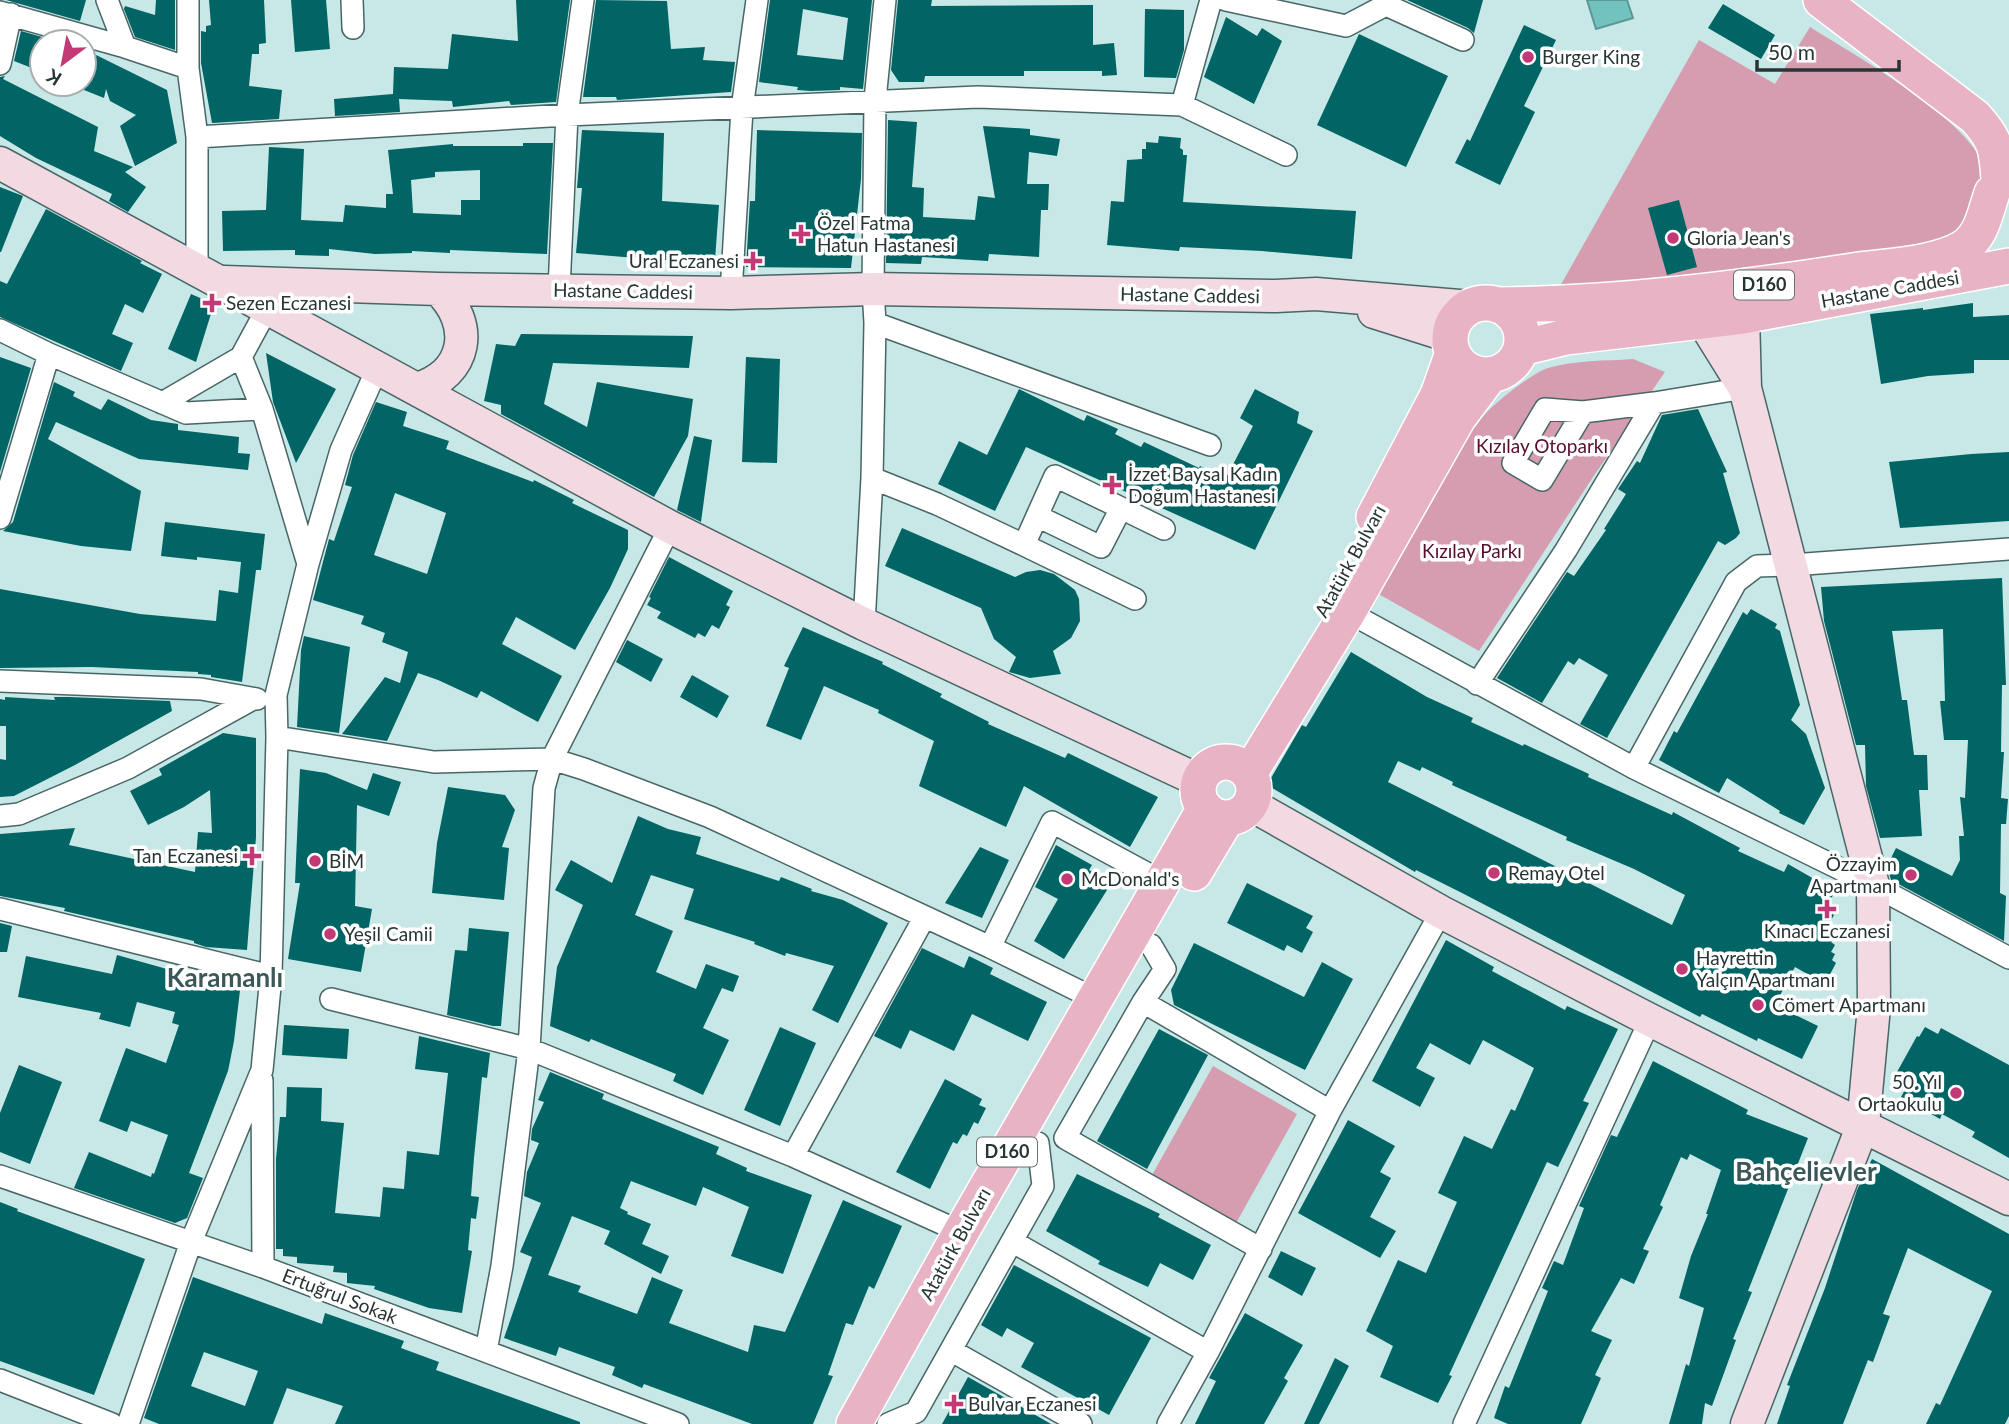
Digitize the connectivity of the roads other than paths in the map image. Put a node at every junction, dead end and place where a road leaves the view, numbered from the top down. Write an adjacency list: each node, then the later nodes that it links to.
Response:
1 (107, 0): 14 (street)
2 (188, 0): 16 (street)
3 (352, 0): 12 (street)
4 (583, 0): 20 (street)
5 (757, 0): 19 (street)
6 (885, 0): 17 (street)
7 (1211, 0): 18 (street)
8 (1226, 0): 13 (street)
9 (1821, 0): 25 (main road, D160)
10 (1853, 0): 21 (main road)
11 (5, 13): 14 (street); 15 (street)
12 (353, 28)
13 (1463, 40)
14 (125, 47): 16 (street)
15 (0, 64)
16 (188, 68): 22 (street)
17 (875, 100): 18 (street); 19 (street); 32 (street)
18 (1182, 105): 23 (street)
19 (742, 109): 20 (street); 33 (street)
20 (567, 115): 22 (street); 31 (street)
21 (2009, 121)
22 (197, 137): 28 (street)
23 (1286, 156)
24 (0, 163): 28 (main road, Hastane Caddesi)
25 (2000, 180): 26 (main road, D160); 35 (main road, Hastane Caddesi / D160)
26 (2009, 249)
27 (2009, 266): 37 (main road, Hastane Caddesi / D160)
28 (208, 276): 29 (main road, Hastane Caddesi); 36 (main road)
29 (301, 284): 30 (main road, Hastane Caddesi); 36 (main road)
30 (438, 289): 31 (main road, Hastane Caddesi); 48 (main road)
31 (559, 289): 33 (main road, Hastane Caddesi)
32 (873, 289): 33 (main road, Hastane Caddesi); 34 (main road, Hastane Caddesi); 39 (street)
33 (731, 293)
34 (1276, 296): 35 (main road, Hastane Caddesi); 41 (main road, Hastane Caddesi)
35 (1484, 306): 41 (main road); 42 (main road)
36 (267, 309): 44 (street); 45 (main road)
37 (1743, 316): 38 (main road, Hastane Caddesi / D160); 47 (main road)
38 (1703, 321): 42 (main road, Hastane Caddesi / D160); 47 (main road)
39 (875, 323): 53 (street); 54 (street)
40 (0, 330): 43 (street)
41 (1451, 344): 46 (main road); 74 (main road, Atatürk Bulvarı)
42 (1521, 348): 46 (main road)
43 (50, 354): 49 (street); 57 (street)
44 (241, 358): 49 (street); 51 (street)
45 (377, 369): 48 (main road); 62 (street)
46 (1490, 375): 65 (main road, Atatürk Bulvarı)
47 (1745, 388): 50 (street); 63 (main road)
48 (417, 389): 58 (main road)
49 (162, 403): 51 (street)
50 (1654, 403): 52 (street); 68 (street)
51 (262, 409): 62 (street)
52 (1583, 412)
53 (1210, 445)
54 (872, 478): 60 (street); 66 (street)
55 (1121, 508): 56 (street); 56 (street); 59 (street)
56 (1037, 516): 60 (street)
57 (0, 518)
58 (670, 527): 66 (main road); 72 (street)
59 (1164, 529)
60 (1024, 545): 64 (street)
61 (2009, 548): 63 (street)
62 (308, 564): 69 (street)
63 (1791, 565): 73 (street); 77 (main road)
64 (1135, 599)
65 (1348, 612): 68 (street); 74 (main road, Atatürk Bulvarı)
66 (864, 624): 74 (main road)
67 (0, 681): 70 (street)
68 (1476, 684): 73 (street)
69 (276, 695): 70 (street); 71 (street)
70 (251, 700): 75 (street)
71 (277, 737): 72 (street); 84 (street)
72 (552, 759): 80 (street); 89 (street)
73 (1634, 768): 77 (street)
74 (1228, 791): 76 (main road, Atatürk Bulvarı); 79 (main road); 81 (main road, Atatürk Bulvarı)
75 (0, 816)
76 (1161, 881): 82 (street); 86 (main road, Atatürk Bulvarı / D160)
77 (1873, 886): 83 (street); 92 (main road)
78 (0, 909): 84 (street)
79 (1441, 912): 88 (main road); 91 (street)
80 (924, 918): 82 (street); 94 (street)
81 (1151, 945): 87 (street); 93 (main road, Atatürk Bulvarı / D160)
82 (990, 947): 86 (street)
83 (2009, 958)
84 (271, 976): 90 (street)
85 (331, 999): 89 (street)
86 (1095, 999): 97 (main road, Atatürk Bulvarı / D160)
87 (1143, 1002): 91 (street); 100 (street)
88 (1650, 1020): 92 (main road); 114 (street)
89 (529, 1049): 94 (street); 102 (street)
90 (262, 1070): 98 (street); 101 (street)
91 (1330, 1111): 100 (street)
92 (1863, 1125): 96 (main road); 115 (main road)
93 (1038, 1143): 99 (street); 110 (main road, Atatürk Bulvarı / D160)
94 (793, 1156): 97 (street)
95 (0, 1176): 98 (street, Ertuğrul Sokak)
96 (2009, 1199)
97 (961, 1231): 109 (main road, Atatürk Bulvarı / D160)
98 (191, 1242): 101 (street, Ertuğrul Sokak); 107 (street)
99 (1013, 1242): 103 (street); 104 (street)
100 (1261, 1249): 104 (street)
101 (263, 1267): 102 (street, Ertuğrul Sokak)
102 (485, 1351): 108 (street, Ertuğrul Sokak)
103 (952, 1351): 111 (street); 112 (street)
104 (1208, 1352): 113 (street)
105 (0, 1380): 106 (street)
106 (112, 1424)
107 (128, 1424)
108 (678, 1424)
109 (854, 1424)
110 (881, 1424)
111 (888, 1424)
112 (1081, 1424)
113 (1168, 1424)
114 (1464, 1424)
115 (1747, 1424)

